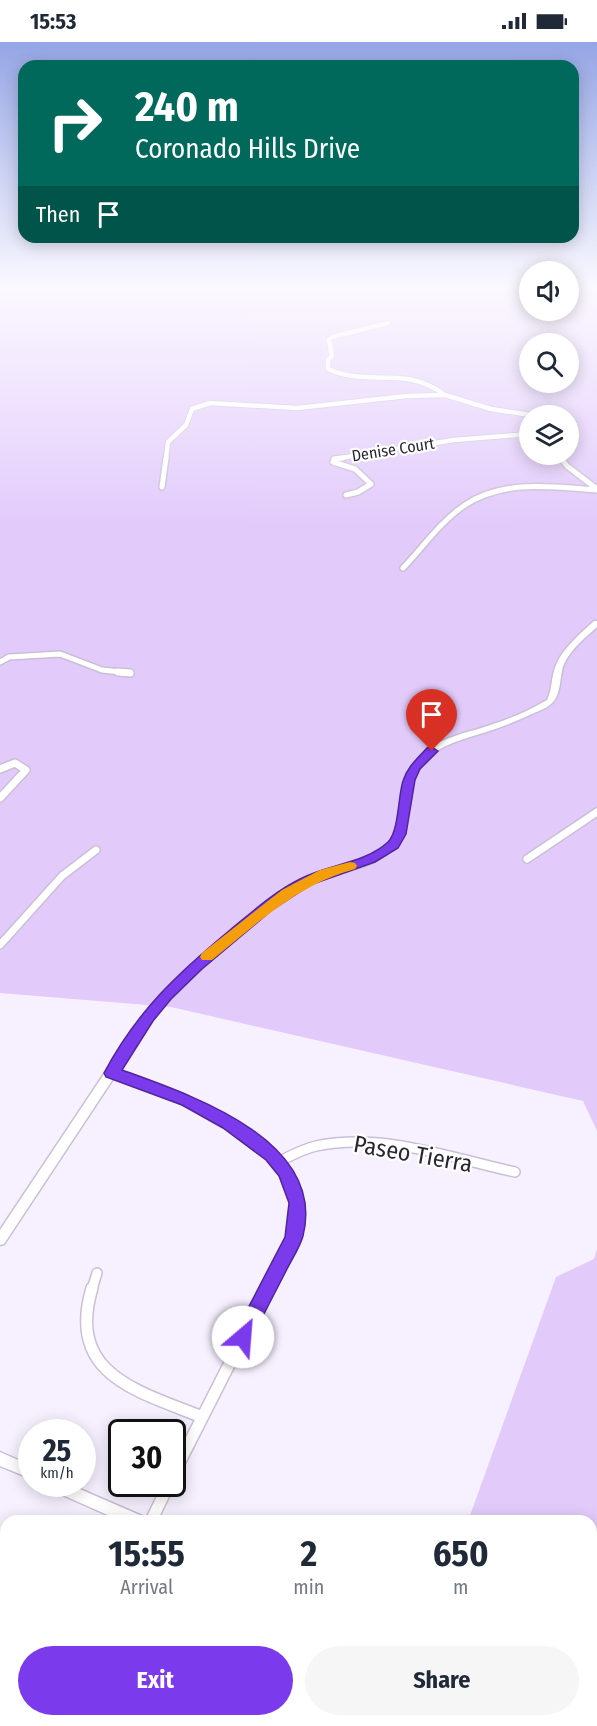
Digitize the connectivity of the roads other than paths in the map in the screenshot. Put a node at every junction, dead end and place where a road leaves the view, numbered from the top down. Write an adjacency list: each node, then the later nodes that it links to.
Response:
1 (328, 369): 2 (street)
2 (445, 395): 3 (street); 6 (street)
3 (519, 413)
4 (519, 435): 8 (street, Denise Court)
5 (566, 465): 7 (street)
6 (162, 487)
7 (597, 490): 9 (street)
8 (346, 495)
9 (403, 568)
10 (597, 623): 19 (street)
11 (0, 662): 12 (street)
12 (130, 672)
13 (0, 769): 14 (street)
14 (0, 798)
15 (597, 812): 17 (street)
16 (96, 850): 18 (street)
17 (527, 859)
18 (0, 945)
19 (112, 1073): 20 (street); 22 (street)
20 (278, 1162): 21 (street, Paseo Tierra); 24 (street)
21 (515, 1172)
22 (0, 1240)
23 (97, 1273): 24 (street)
24 (202, 1417): 25 (street)
25 (186, 1449)
26 (0, 1459): 27 (street)
27 (18, 1467)
28 (83, 1497): 30 (street)
29 (163, 1497): 31 (street)
30 (124, 1515)
31 (154, 1515)

